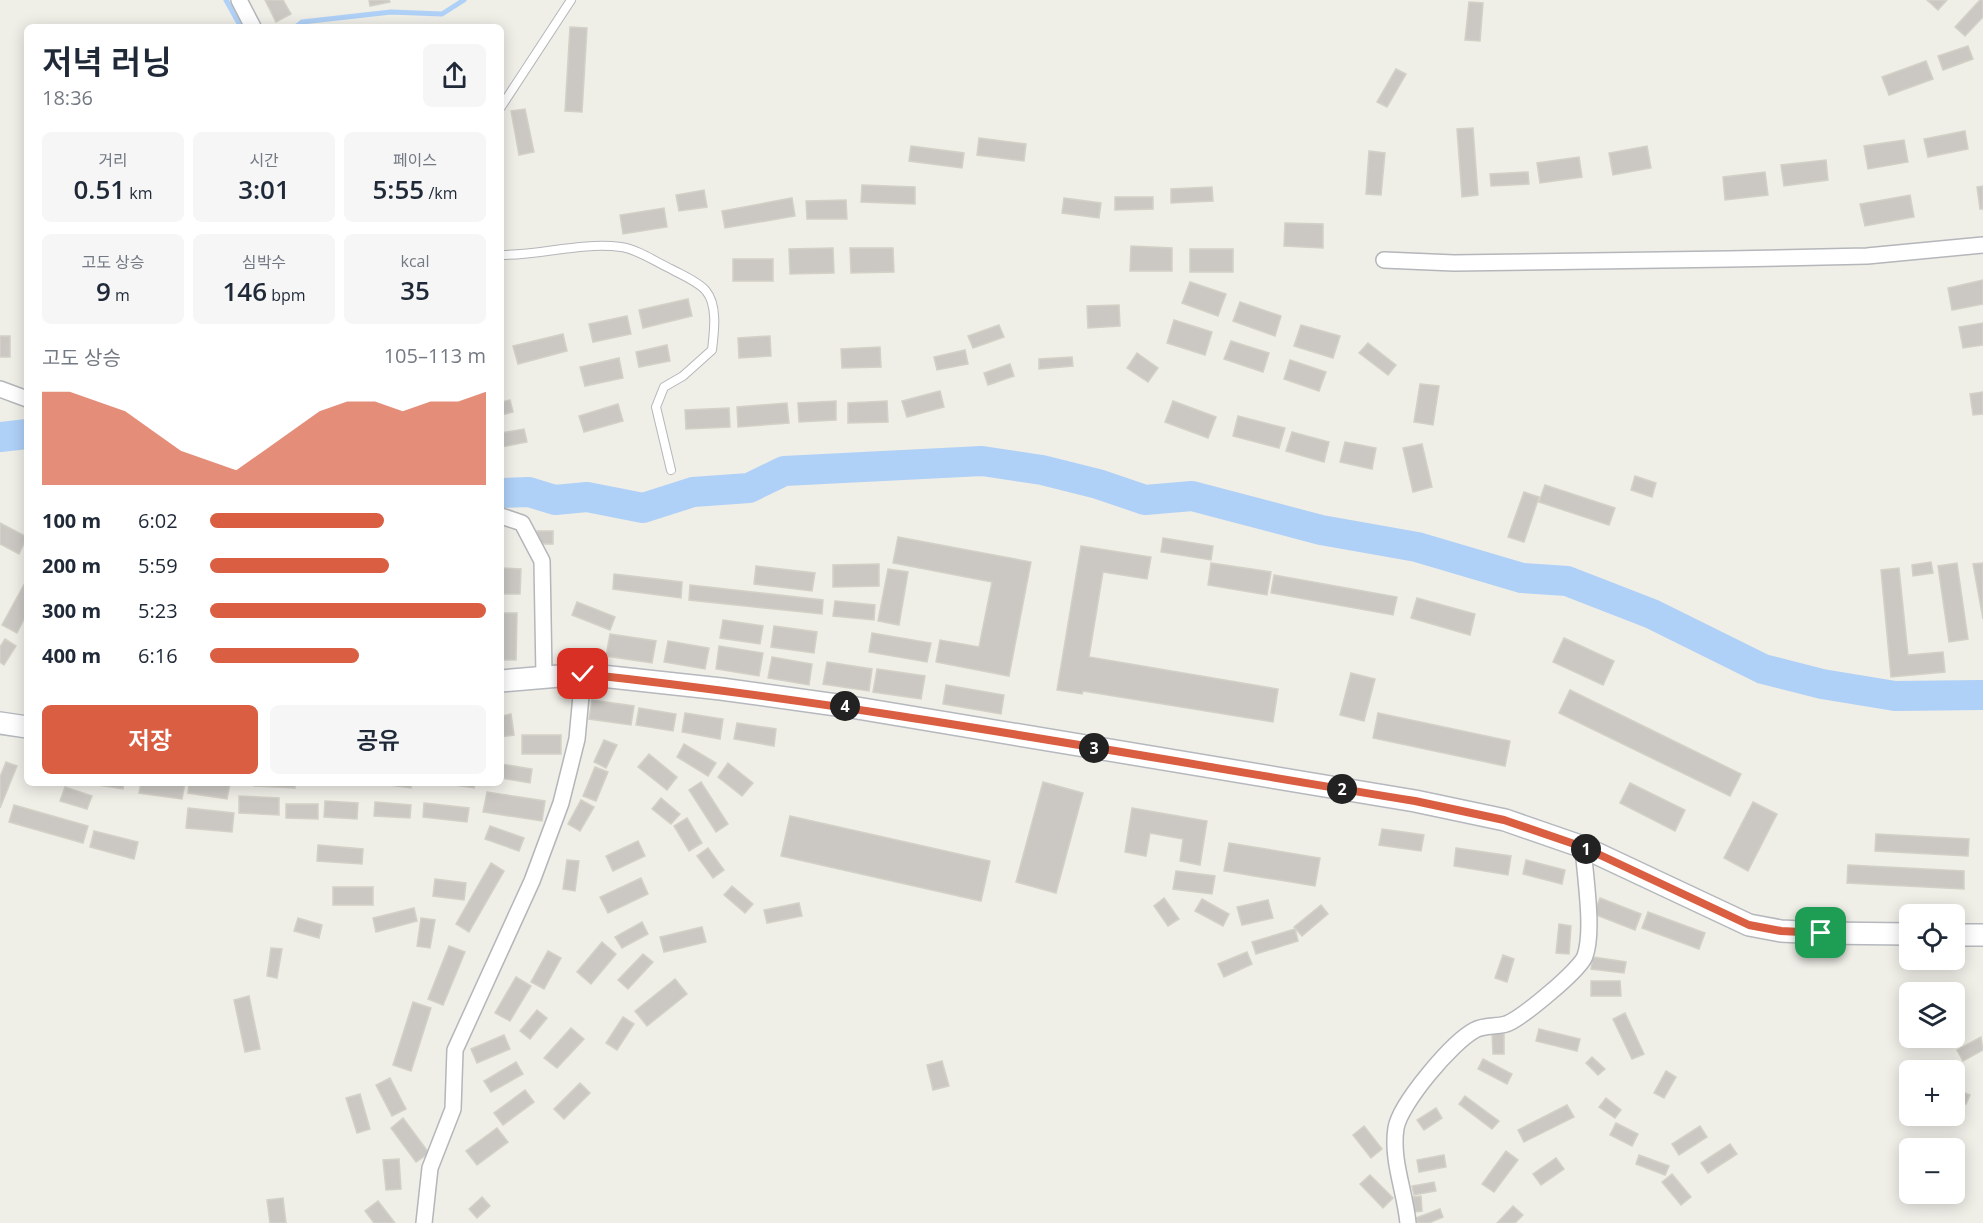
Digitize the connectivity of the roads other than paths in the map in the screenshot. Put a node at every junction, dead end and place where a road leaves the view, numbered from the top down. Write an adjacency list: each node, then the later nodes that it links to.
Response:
1 (239, 0): 3 (street)
2 (571, 0): 4 (lane)
3 (251, 24)
4 (504, 102)
5 (1983, 245): 7 (street)
6 (504, 255): 10 (lane)
7 (1384, 260)
8 (0, 389): 9 (street)
9 (24, 398)
10 (671, 470)
11 (504, 517): 12 (street)
12 (564, 675): 13 (street); 16 (street); 20 (street)
13 (504, 681)
14 (0, 723): 15 (street)
15 (24, 727)
16 (1583, 847): 17 (street); 21 (street)
17 (1899, 934)
18 (1965, 935): 19 (street)
19 (1983, 935)
20 (424, 1223)
21 (1408, 1223)

